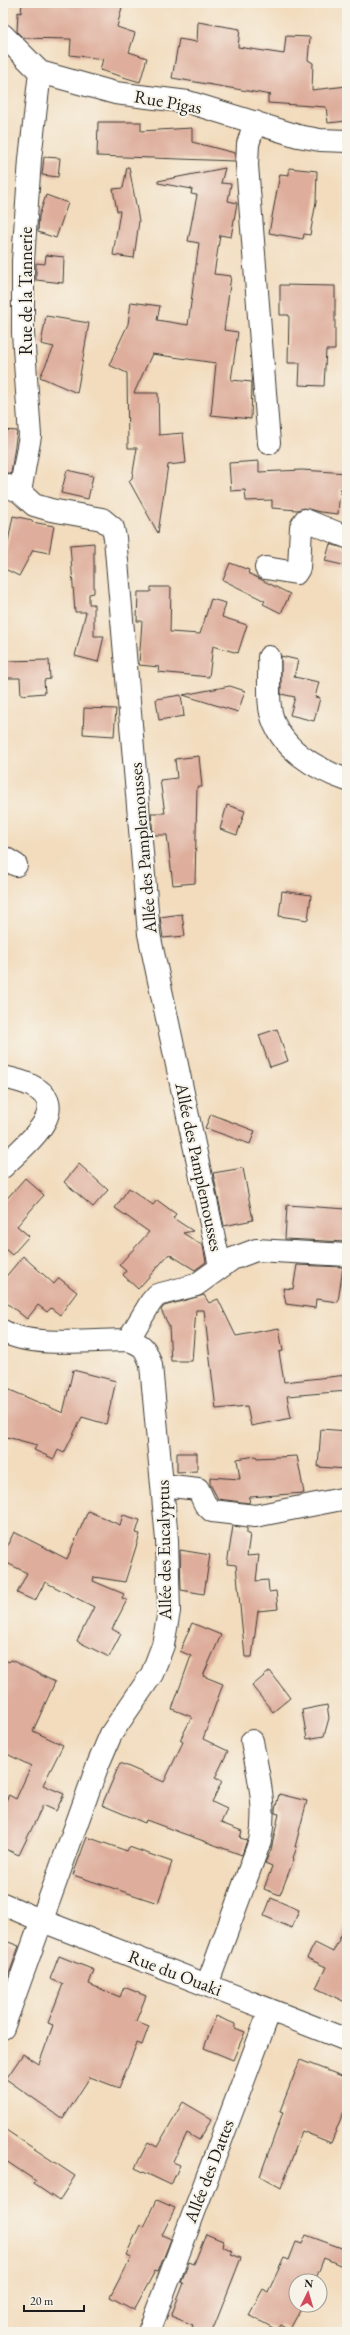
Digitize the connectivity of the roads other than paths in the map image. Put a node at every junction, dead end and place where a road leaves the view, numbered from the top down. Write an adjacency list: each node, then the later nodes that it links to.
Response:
1 (3, 35): 2 (street, Rue Pigas)
2 (40, 72): 3 (street, Rue Pigas); 6 (street, Rue de la Tannerie)
3 (255, 122): 4 (street, Rue Pigas); 5 (street)
4 (347, 141)
5 (269, 442)
6 (9, 493): 14 (street, Allée des Pamplemousses)
7 (347, 537): 8 (street)
8 (266, 568)
9 (269, 657): 10 (street)
10 (347, 780)
11 (3, 1076): 12 (street)
12 (3, 1167)
13 (347, 1255): 14 (street)
14 (220, 1266): 16 (street)
15 (3, 1331): 16 (street)
16 (128, 1340): 17 (street, Allée des Eucalyptus)
17 (163, 1486): 18 (street); 21 (street, Allée des Eucalyptus)
18 (347, 1498)
19 (252, 1741): 22 (street)
20 (3, 1904): 21 (street, Rue du Ouaki)
21 (40, 1920): 22 (street, Rue du Ouaki); 24 (street, Allée des Eucalyptus)
22 (206, 1986): 23 (street, Rue du Ouaki)
23 (270, 2010): 25 (street, Rue du Ouaki); 26 (street, Allée des Dattes)
24 (3, 2028)
25 (347, 2040)
26 (149, 2332)

